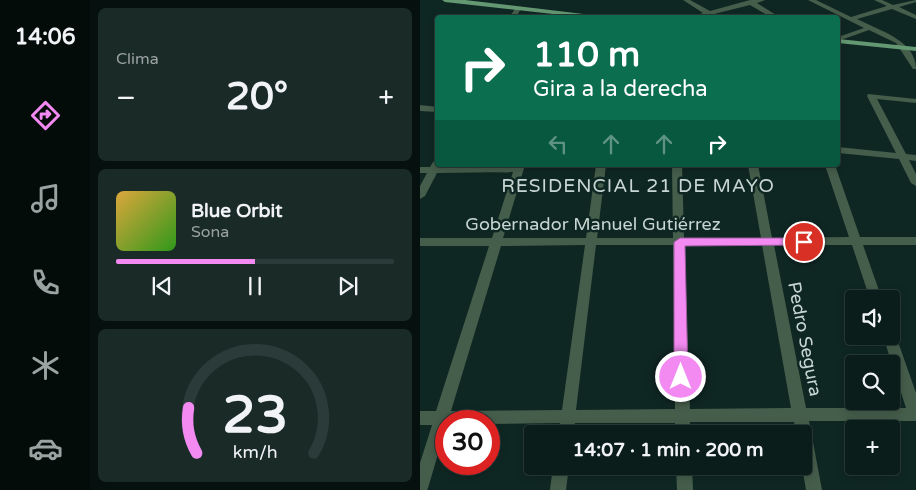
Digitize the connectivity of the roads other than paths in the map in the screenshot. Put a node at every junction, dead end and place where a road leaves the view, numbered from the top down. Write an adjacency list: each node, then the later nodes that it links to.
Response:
1 (445, 0): 8 (main road)
2 (686, 0): 11 (street)
3 (762, 0): 7 (street)
4 (811, 0): 18 (street)
5 (877, 0): 9 (street)
6 (916, 0): 9 (street)
7 (748, 1): 11 (street); 16 (street)
8 (478, 2): 10 (main road)
9 (893, 7): 17 (street); 18 (street)
10 (518, 8): 12 (street); 13 (main road)
11 (708, 13): 14 (street); 15 (street)
12 (514, 15)
13 (570, 15)
14 (701, 15)
15 (711, 15)
16 (773, 15)
17 (916, 17)
18 (850, 19): 19 (street)
19 (870, 28): 20 (street); 22 (street)
20 (840, 39)
21 (840, 40): 22 (main road)
22 (902, 47): 23 (main road); 24 (street)
23 (916, 49)
24 (916, 67)
25 (916, 101): 29 (street)
26 (420, 108): 27 (street)
27 (435, 110)
28 (840, 150): 29 (street)
29 (903, 157): 30 (street); 38 (street)
30 (916, 158)
31 (435, 165): 37 (street); 39 (street)
32 (520, 167): 42 (street)
33 (601, 167): 43 (street)
34 (678, 167): 44 (street)
35 (753, 167): 45 (street, Pedro Segura)
36 (831, 167): 46 (street)
37 (420, 170)
38 (916, 183)
39 (420, 196)
40 (916, 241): 46 (street, Gobernador Manuel Gutiérrez)
41 (420, 242): 42 (street, Gobernador Manuel Gutiérrez)
42 (496, 242): 43 (street, Gobernador Manuel Gutiérrez); 49 (street)
43 (590, 242): 44 (street, Gobernador Manuel Gutiérrez); 53 (street)
44 (680, 242): 45 (street, Gobernador Manuel Gutiérrez); 52 (street)
45 (768, 242): 46 (street, Gobernador Manuel Gutiérrez); 51 (street, Pedro Segura)
46 (857, 242): 47 (street)
47 (873, 290)
48 (892, 345): 50 (street)
49 (444, 410)
50 (916, 414): 51 (street)
51 (800, 415): 52 (street); 65 (street, Pedro Segura)
52 (682, 416): 53 (street); 58 (street)
53 (568, 417): 56 (street); 57 (street)
54 (420, 418): 55 (street)
55 (435, 418)
56 (500, 418)
57 (567, 425)
58 (682, 425)
59 (435, 438): 62 (street)
60 (560, 475): 63 (street)
61 (684, 475): 64 (street)
62 (420, 488)
63 (558, 490)
64 (685, 490)
65 (814, 490)

